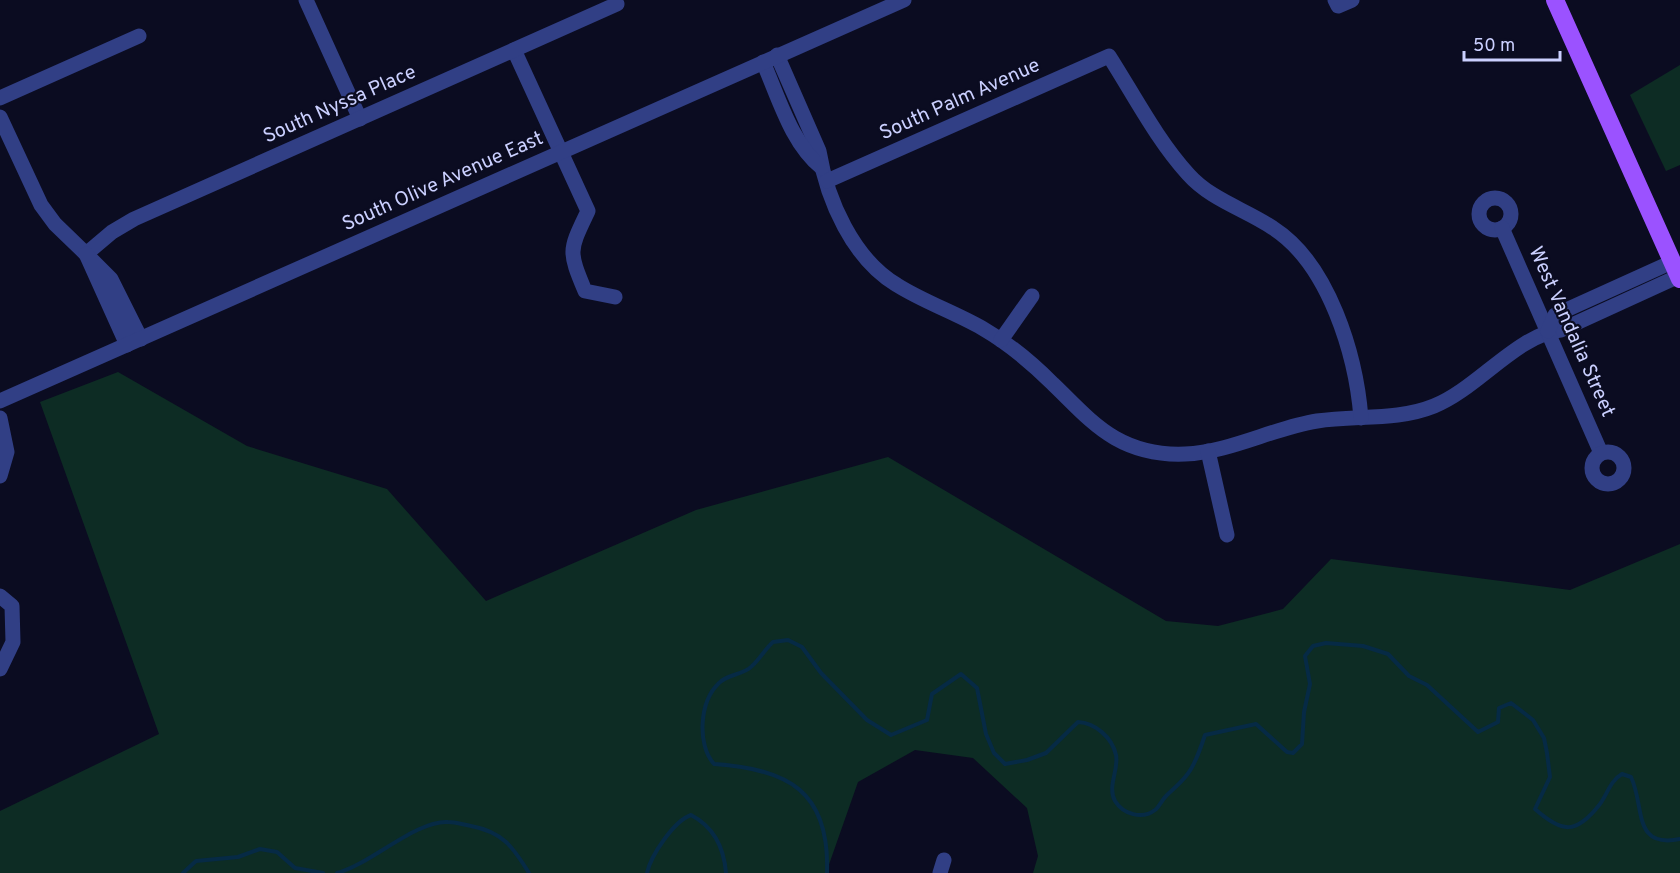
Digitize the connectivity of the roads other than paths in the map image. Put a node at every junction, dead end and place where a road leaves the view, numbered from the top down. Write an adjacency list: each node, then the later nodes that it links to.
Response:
1 (306, 0): 13 (street)
2 (904, 0): 9 (street, South Olive Avenue East)
3 (1335, 0): 4 (street)
4 (1352, 0)
5 (1556, 0): 18 (main road)
6 (616, 2): 8 (street, South Nyssa Place)
7 (139, 36): 11 (street)
8 (514, 50): 13 (street, South Nyssa Place); 14 (street)
9 (777, 55): 10 (street, South Olive Avenue East); 15 (street)
10 (763, 62): 14 (street, South Olive Avenue East); 15 (street)
11 (0, 98)
12 (0, 117): 17 (street)
13 (360, 119): 17 (street, South Nyssa Place)
14 (560, 153): 20 (street); 23 (street, South Olive Avenue East)
15 (825, 174): 22 (street); 26 (street, South Palm Avenue)
16 (1502, 228): 21 (street, West Vandalia Street)
17 (87, 254): 23 (street)
18 (1677, 272): 21 (street)
19 (1032, 296): 22 (street)
20 (615, 297)
21 (1548, 331): 26 (street); 28 (street, West Vandalia Street)
22 (1001, 340): 27 (street)
23 (134, 342): 24 (street, South Olive Avenue East)
24 (0, 401)
25 (0, 418): 29 (street)
26 (1361, 418): 27 (street)
27 (1208, 451): 30 (street)
28 (1601, 453)
29 (1, 470)
30 (1227, 535)
31 (0, 596): 32 (street)
32 (0, 669)

